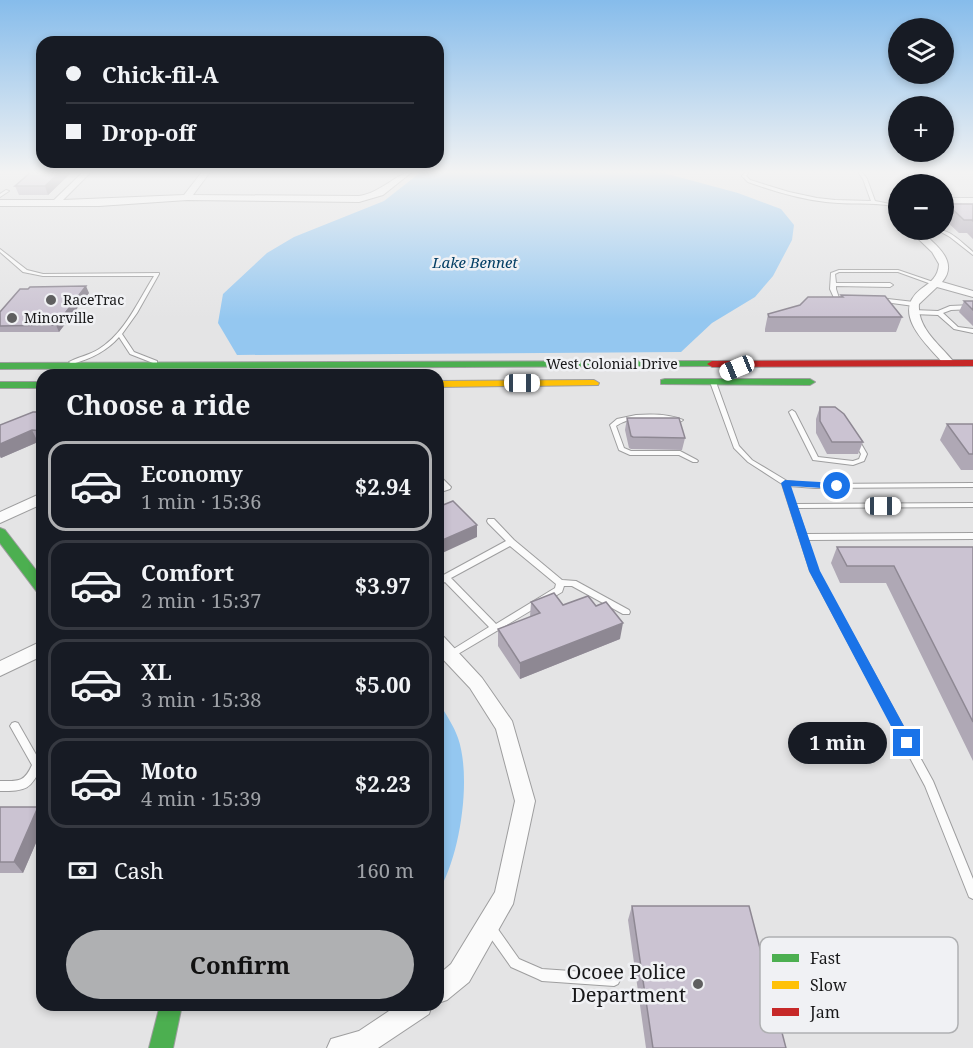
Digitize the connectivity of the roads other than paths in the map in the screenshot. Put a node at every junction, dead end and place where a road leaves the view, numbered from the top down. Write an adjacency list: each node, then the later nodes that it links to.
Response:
1 (954, 238): 4 (lane)
2 (925, 240): 8 (street)
3 (0, 250): 5 (lane)
4 (973, 254)
5 (8, 257): 6 (lane); 17 (lane)
6 (0, 259)
7 (833, 284): 8 (lane); 9 (lane); 11 (lane)
8 (936, 284): 10 (street); 14 (street)
9 (890, 285)
10 (973, 294)
11 (849, 300)
12 (875, 300): 14 (lane)
13 (973, 307): 15 (lane)
14 (913, 308): 15 (lane); 19 (street)
15 (939, 313): 16 (lane)
16 (973, 331)
17 (119, 333): 21 (lane); 22 (lane)
18 (751, 363): 19 (main road, West Colonial Drive); 21 (main road, West Colonial Drive); 26 (main road)
19 (950, 363): 20 (main road, West Colonial Drive)
20 (973, 363)
21 (173, 364): 22 (main road, West Colonial Drive)
22 (61, 365): 23 (main road, West Colonial Drive)
23 (0, 366)
24 (819, 381): 26 (main road, West Colonial Drive)
25 (654, 382): 26 (main road, West Colonial Drive)
26 (713, 382): 35 (lane)
27 (608, 383): 28 (main road, West Colonial Drive)
28 (444, 384)
29 (0, 385): 30 (main road)
30 (36, 385)
31 (792, 412): 33 (lane)
32 (680, 420): 34 (lane)
33 (854, 436)
34 (695, 461)
35 (785, 483): 36 (lane); 38 (lane)
36 (973, 485)
37 (36, 501): 40 (street)
38 (793, 506): 39 (lane); 44 (lane)
39 (973, 506)
40 (0, 518)
41 (491, 521): 45 (lane)
42 (0, 533): 47 (main road)
43 (973, 536): 44 (lane)
44 (803, 537): 59 (lane)
45 (511, 542): 46 (lane); 49 (lane)
46 (444, 579)
47 (36, 580)
48 (444, 582): 51 (lane)
49 (560, 583): 50 (lane); 51 (lane)
50 (626, 612)
51 (495, 628): 52 (lane)
52 (444, 648): 60 (street)
53 (36, 651): 54 (street)
54 (0, 669)
55 (15, 726): 56 (lane)
56 (36, 763)
57 (36, 767): 58 (lane)
58 (0, 786)
59 (973, 892)
60 (488, 925): 61 (lane); 62 (street)
61 (614, 980)
62 (444, 986)
63 (170, 1011): 65 (main road)
64 (410, 1011): 66 (street)
65 (161, 1048)
66 (340, 1048)

